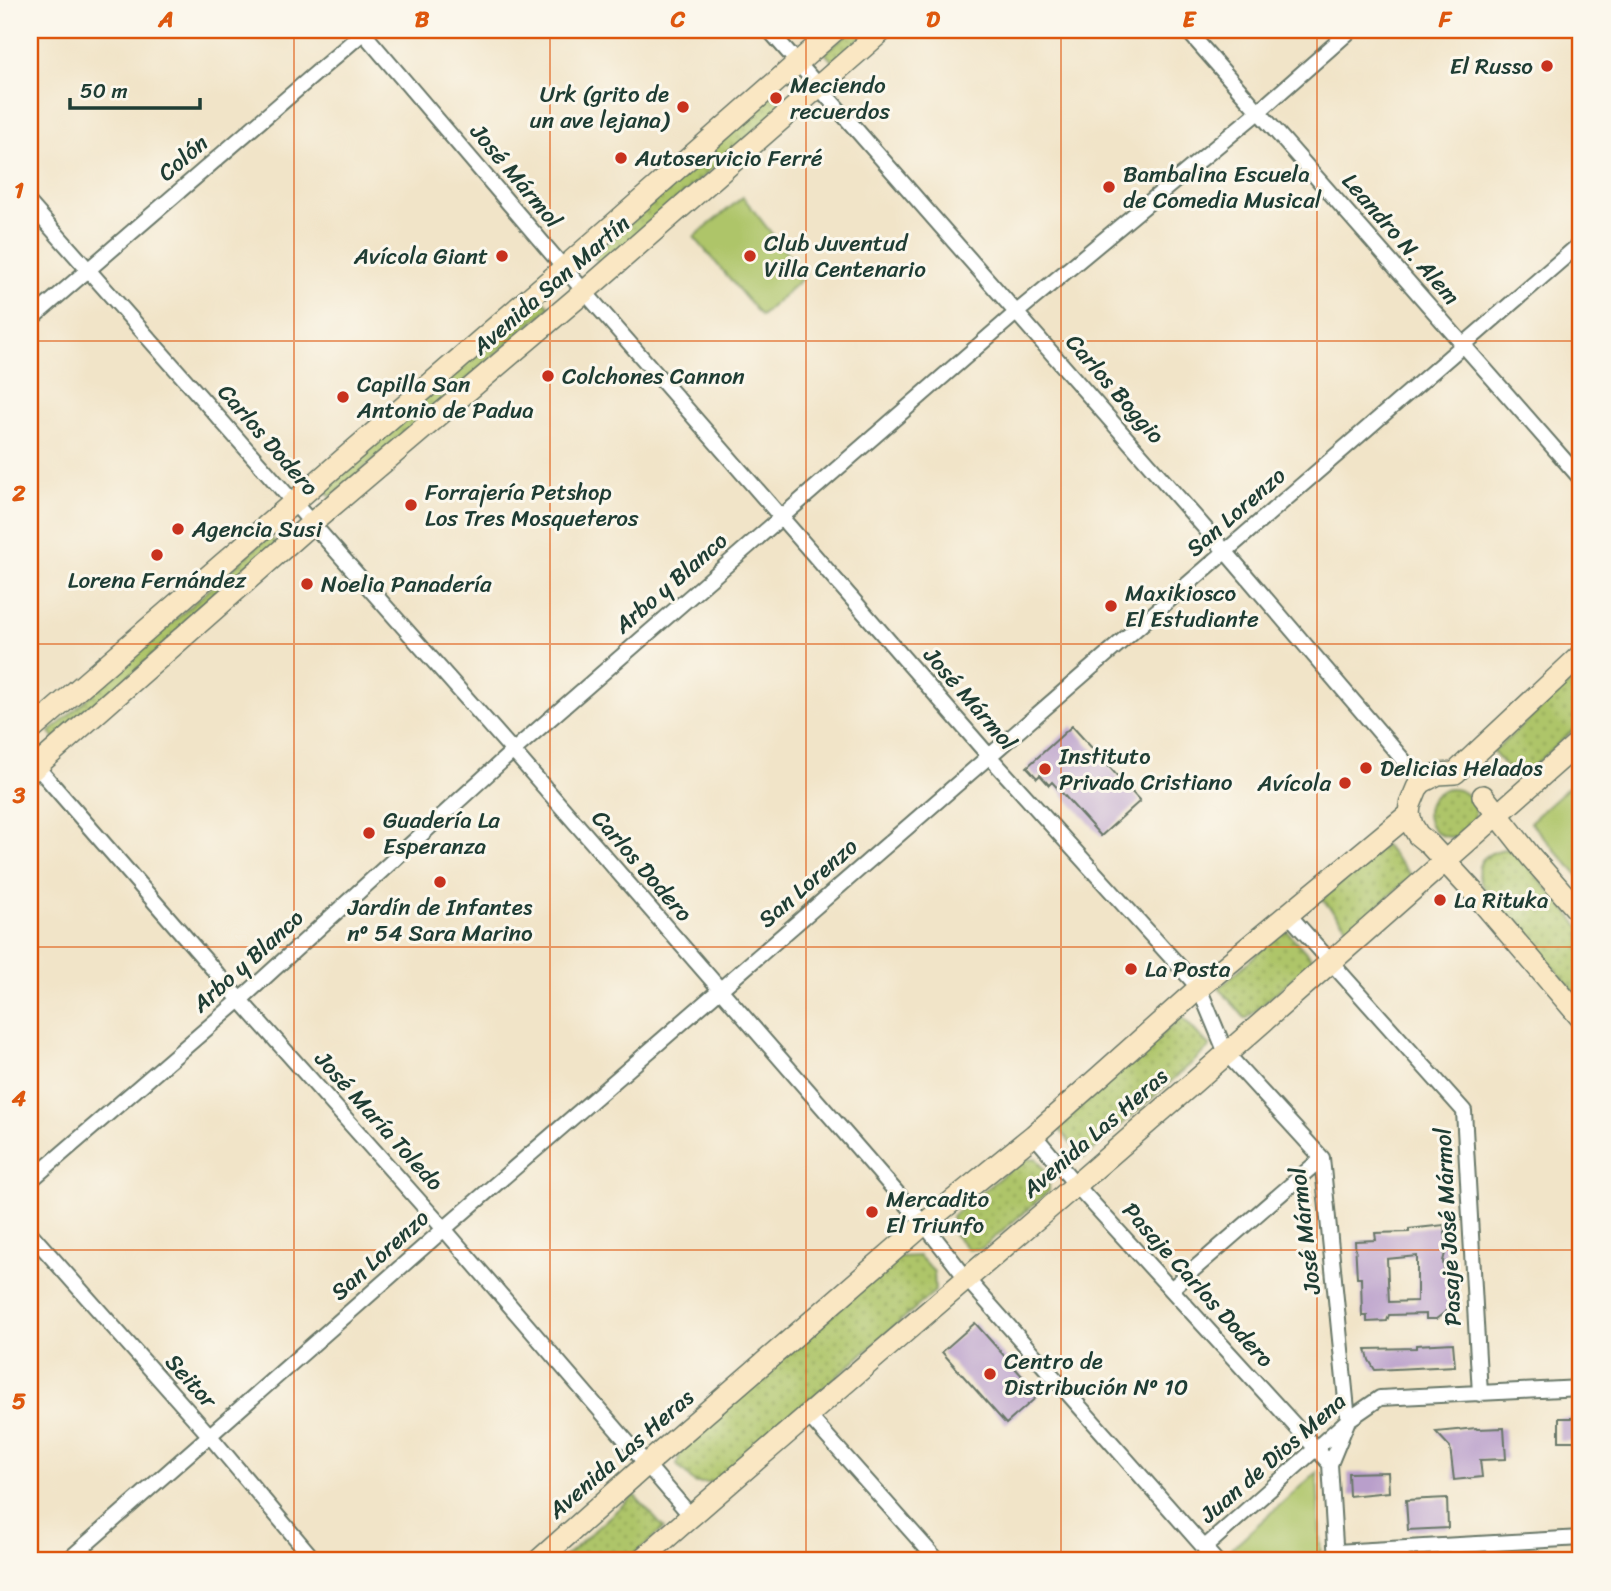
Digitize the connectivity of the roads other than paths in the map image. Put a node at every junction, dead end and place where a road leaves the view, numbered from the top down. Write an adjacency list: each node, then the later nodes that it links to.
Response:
1 (769, 30): 7 (street, Carlos Boggio)
2 (835, 30): 7 (main road, Avenida San Martín)
3 (883, 30): 8 (main road, Avenida San Martín)
4 (1187, 30): 9 (street, Leandro N. Alem)
5 (1351, 30): 9 (street, Arbo y Blanco)
6 (363, 31): 12 (street, José Mármol); 13 (street, Colón)
7 (797, 62): 8 (street, Carlos Boggio); 12 (main road, Avenida San Martín)
8 (820, 87): 14 (main road, Avenida San Martín); 15 (street, Carlos Boggio)
9 (1258, 112): 15 (street, Arbo y Blanco); 17 (street, Leandro N. Alem)
10 (30, 204): 13 (street, Carlos Dodero)
11 (1581, 243): 17 (street, San Lorenzo)
12 (564, 268): 14 (street, José Mármol); 19 (main road, Avenida San Martín)
13 (88, 270): 16 (street, Colón); 19 (street, Carlos Dodero)
14 (584, 292): 20 (street, José Mármol); 21 (main road, Avenida San Martín)
15 (1017, 312): 20 (street, Arbo y Blanco); 22 (street, Carlos Boggio)
16 (30, 320)
17 (1464, 344): 18 (street, Leandro N. Alem); 22 (street, San Lorenzo)
18 (1581, 480)
19 (293, 502): 21 (street, Carlos Dodero); 24 (main road, Avenida San Martín)
20 (781, 517): 26 (street, Arbo y Blanco); 27 (street, José Mármol)
21 (312, 523): 26 (street, Carlos Dodero); 28 (main road, Avenida San Martín)
22 (1226, 551): 27 (street, San Lorenzo); 31 (street, Carlos Boggio)
23 (1581, 655): 29 (main road, Avenida Las Heras)
24 (30, 731)
25 (1581, 741): 32 (main road, Avenida Las Heras)
26 (513, 751): 41 (street, Carlos Dodero); 42 (street, Arbo y Blanco)
27 (989, 755): 40 (street, José Mármol); 41 (street, San Lorenzo)
28 (32, 766): 42 (street, José María Toledo)
29 (1455, 773): 30 (main road); 31 (main road, Avenida Las Heras)
30 (1483, 796): 32 (main road); 33 (main road)
31 (1415, 797): 34 (main road); 37 (main road, Avenida Las Heras)
32 (1497, 814): 33 (main road, Avenida Las Heras); 38 (main road)
33 (1481, 830): 35 (main road, Avenida Las Heras)
34 (1429, 844): 35 (main road); 36 (main road)
35 (1464, 845): 36 (main road, Avenida Las Heras)
36 (1445, 862): 39 (main road, Avenida Las Heras); 43 (main road)
37 (1288, 914): 39 (street, Pasaje José Mármol); 40 (main road, Avenida Las Heras)
38 (1581, 914)
39 (1331, 962): 44 (main road, Avenida Las Heras); 55 (street, Pasaje José Mármol)
40 (1199, 988): 44 (street, José Mármol); 45 (main road, Avenida Las Heras)
41 (719, 990): 49 (street, Carlos Dodero); 50 (street, San Lorenzo)
42 (240, 1000): 47 (street, Arbo y Blanco); 50 (street, José María Toledo)
43 (1581, 1018)
44 (1226, 1054): 46 (street, José Mármol); 48 (main road, Avenida Las Heras)
45 (1034, 1135): 48 (street, Pasaje Carlos Dodero); 49 (main road, Avenida Las Heras)
46 (1322, 1158): 53 (street); 57 (street, José Mármol)
47 (30, 1181)
48 (1076, 1185): 52 (main road, Avenida Las Heras); 53 (street, Pasaje Carlos Dodero)
49 (924, 1224): 52 (street, Carlos Dodero); 60 (main road, Avenida Las Heras)
50 (443, 1229): 58 (street, San Lorenzo); 60 (street, José María Toledo)
51 (30, 1233): 58 (street, Seitor)
52 (965, 1279): 56 (main road, Avenida Las Heras); 64 (street, Carlos Dodero)
53 (1171, 1289): 59 (street, Pasaje Carlos Dodero)
54 (1581, 1388): 55 (street, Juan de Dios Mena)
55 (1480, 1394): 57 (street, Juan de Dios Mena)
56 (808, 1415): 62 (main road, Avenida Las Heras); 70 (street)
57 (1348, 1420): 59 (street, Juan de Dios Mena); 61 (street, José Mármol)
58 (210, 1436): 66 (street, San Lorenzo); 67 (street, Seitor)
59 (1316, 1449): 61 (street, Pasaje Carlos Dodero); 64 (street, Juan de Dios Mena)
60 (647, 1464): 62 (street, José María Toledo); 68 (main road, Avenida Las Heras)
61 (1330, 1464): 65 (street, José Mármol)
62 (691, 1516): 69 (main road, Avenida Las Heras)
63 (1581, 1538): 65 (street)
64 (1203, 1548): 71 (street, Carlos Dodero)
65 (1336, 1557)
66 (67, 1561)
67 (316, 1561)
68 (538, 1561)
69 (639, 1561)
70 (938, 1561)
71 (1216, 1561)

